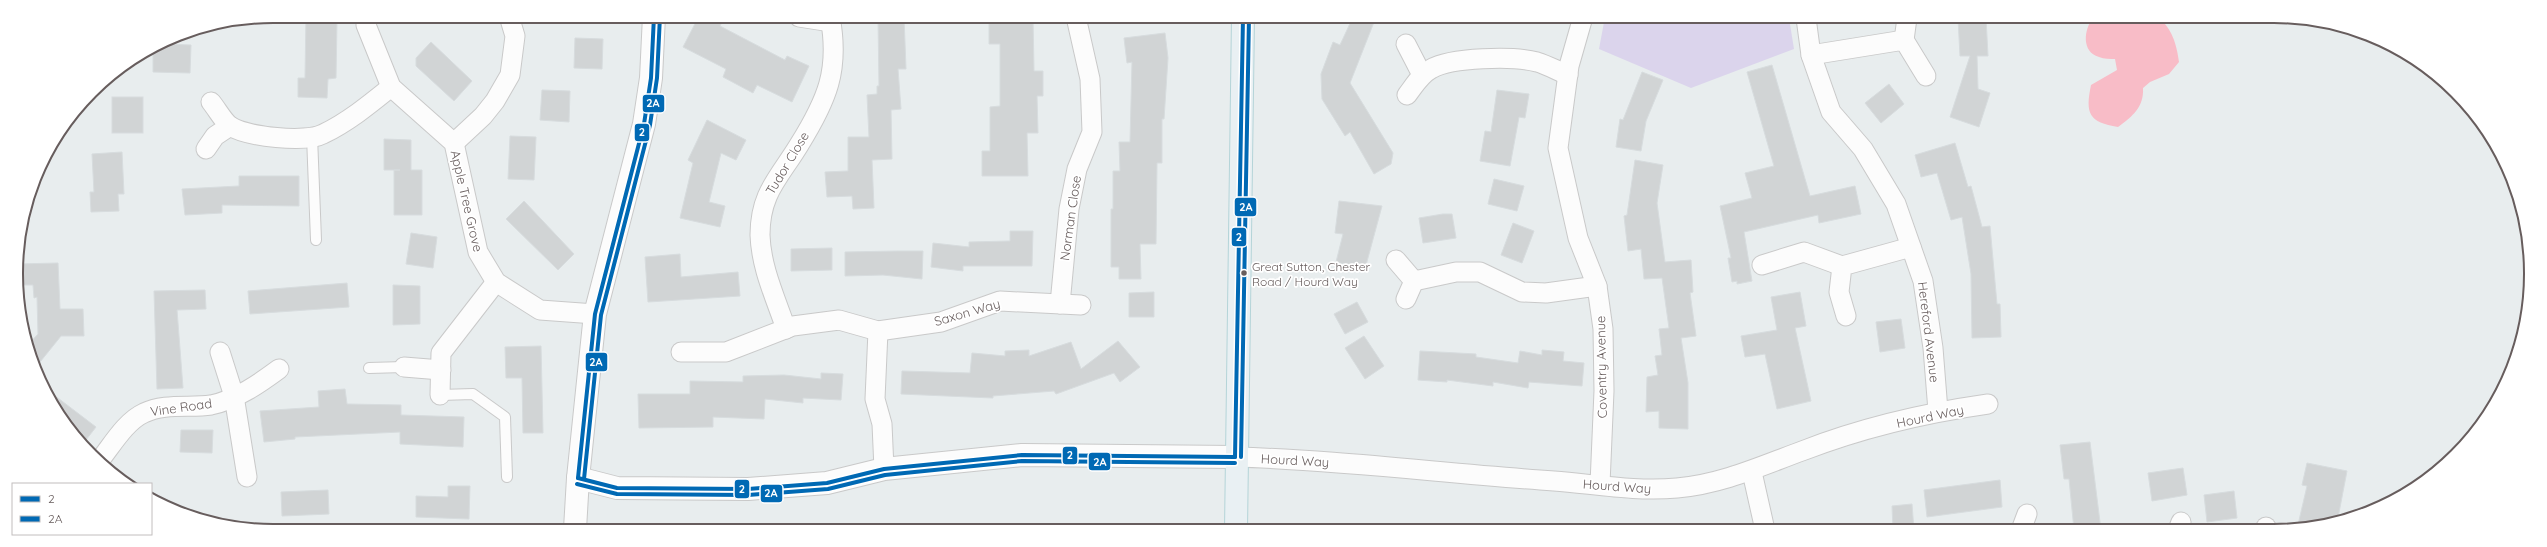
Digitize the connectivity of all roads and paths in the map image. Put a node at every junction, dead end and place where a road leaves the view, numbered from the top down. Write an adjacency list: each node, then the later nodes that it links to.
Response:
1 (366, 23): 16 (street, Apple Tree Grove)
2 (513, 23): 21 (street)
3 (654, 23): 34 (street)
4 (831, 23): 36 (street, Tudor Close)
5 (1077, 23): 32 (street, Norman Close)
6 (1243, 23): 49 (main road)
7 (1581, 23): 14 (street, Coventry Avenue)
8 (1807, 23): 12 (street, Hereford Avenue)
9 (1906, 23): 10 (street)
10 (1904, 40): 12 (street); 15 (street)
11 (1406, 44): 13 (street)
12 (1811, 55): 24 (street, Hereford Avenue)
13 (1422, 75): 14 (street); 17 (street)
14 (1568, 75): 30 (street, Coventry Avenue)
15 (1926, 76)
16 (391, 87): 20 (street); 21 (street, Apple Tree Grove)
17 (1407, 95)
18 (211, 102): 19 (street)
19 (230, 126): 20 (street); 22 (street)
20 (312, 136): 23 (lane)
21 (454, 143): 29 (street, Apple Tree Grove)
22 (206, 148)
23 (316, 240)
24 (1911, 247): 27 (street); 47 (street, Hereford Avenue)
25 (1396, 260): 28 (street)
26 (1762, 265): 27 (street)
27 (1842, 266): 35 (street)
28 (1414, 281): 30 (street); 31 (street)
29 (496, 282): 34 (street, Apple Tree Grove); 43 (street)
30 (1597, 286): 55 (street, Coventry Avenue)
31 (1406, 299)
32 (1060, 304): 33 (street, Saxon Way); 37 (street, Saxon Way)
33 (1081, 305)
34 (596, 314): 54 (street)
35 (1846, 316)
36 (786, 329): 37 (street, Saxon Way); 39 (street, Saxon Way)
37 (878, 331): 50 (street)
38 (220, 352): 45 (street)
39 (681, 352)
40 (404, 367): 41 (lane); 43 (street)
41 (369, 368)
42 (279, 369): 45 (street, Vine Road)
43 (441, 370): 44 (street)
44 (440, 395): 53 (lane)
45 (234, 396): 48 (street, Vine Road); 52 (street)
46 (1988, 404): 47 (street, Hourd Way)
47 (1938, 411): 51 (street, Hourd Way)
48 (102, 457)
49 (1236, 457): 50 (street); 55 (street, Hourd Way); 57 (main road)
50 (884, 469): 54 (street)
51 (1752, 472): 55 (street, Hourd Way); 58 (street)
52 (248, 477)
53 (507, 477)
54 (578, 478): 56 (street)
55 (1600, 484)
56 (575, 524)
57 (1236, 524)
58 (1764, 524)

